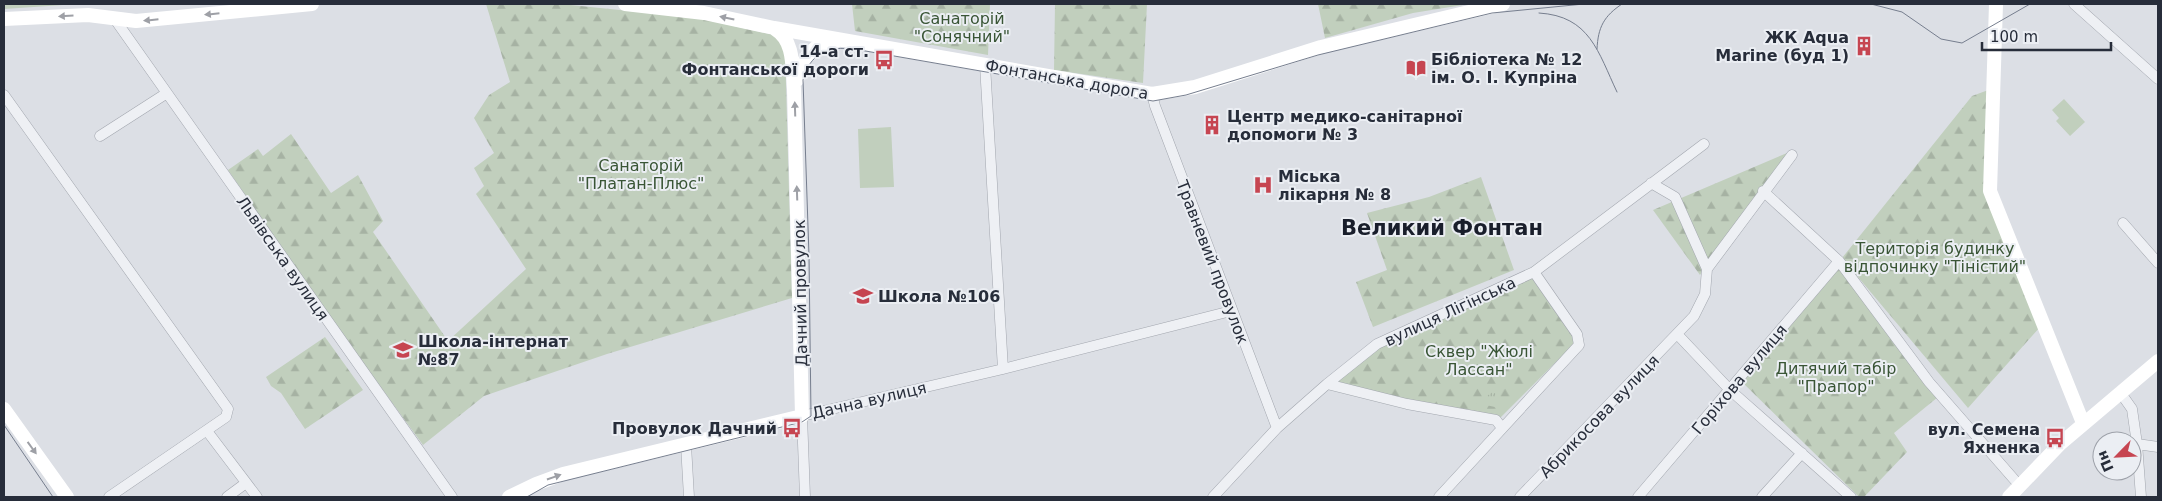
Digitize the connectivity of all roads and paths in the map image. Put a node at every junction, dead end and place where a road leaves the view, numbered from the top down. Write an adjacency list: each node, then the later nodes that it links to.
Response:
1 (312, 4): 6 (street, one-way to 6)
2 (625, 4): 8 (street, Фонтанська дорога, one-way to 2)
3 (1503, 4): 14 (street, Фонтанська дорога)
4 (1996, 4): 35 (street)
5 (2074, 4): 11 (street)
6 (114, 18): 7 (street, one-way to 7); 13 (street, Львівська вулиця)
7 (4, 20)
8 (774, 28): 9 (street, Фонтанська дорога); 12 (street, Дачний провулок)
9 (842, 40): 10 (street, Фонтанська дорога); 12 (street, Дачний провулок)
10 (985, 65): 14 (street, Фонтанська дорога); 29 (street)
11 (2158, 79)
12 (794, 89): 34 (street, Дачний провулок, one-way to 12)
13 (167, 93): 16 (street); 51 (street, Львівська вулиця)
14 (1152, 94): 26 (street, Травневий провулок)
15 (4, 95): 38 (street)
16 (100, 136)
17 (1704, 144): 19 (street, вулиця Лігінська)
18 (1792, 155): 20 (street)
19 (1651, 183): 24 (street); 25 (street, вулиця Лігінська)
20 (1763, 192): 22 (street); 24 (street)
21 (2123, 223): 23 (street)
22 (1839, 261): 31 (street, Горіхова вулиця); 46 (street)
23 (2158, 263)
24 (1707, 269): 27 (street, Абрикосова вулиця)
25 (1534, 272): 30 (street, вулиця Лігінська); 37 (street)
26 (1231, 311): 29 (street, Дачна вулиця); 36 (street, Травневий провулок)
27 (1677, 334): 31 (street); 57 (street, Абрикосова вулиця)
28 (2158, 360): 32 (street)
29 (1003, 369): 34 (street, Дачна вулиця)
30 (1327, 384): 36 (street, вулиця Лігінська); 37 (street)
31 (1730, 390): 43 (street); 58 (street, Горіхова вулиця)
32 (2120, 392): 35 (street); 39 (street)
33 (4, 409): 47 (street, one-way to 47)
34 (802, 416): 40 (street, Дачна вулиця); 54 (street, Дачний провулок)
35 (2083, 423): 46 (street)
36 (1277, 428): 55 (street, вулиця Лігінська)
37 (1502, 428): 56 (street)
38 (207, 430): 45 (street); 48 (street)
39 (2135, 431)
40 (686, 444): 52 (street, Дачна вулиця, one-way to 40); 53 (street)
41 (2142, 445): 42 (street)
42 (2158, 447)
43 (1802, 453): 59 (street); 60 (street)
44 (2140, 481): 62 (street)
45 (246, 483): 49 (street); 50 (street)
46 (2019, 485): 61 (street)
47 (67, 497)
48 (108, 497)
49 (226, 497)
50 (257, 497)
51 (452, 497)
52 (509, 497)
53 (689, 497)
54 (805, 497)
55 (1213, 497)
56 (1439, 497)
57 (1520, 497)
58 (1638, 497)
59 (1762, 497)
60 (1851, 497)
61 (2009, 497)
62 (2141, 497)

